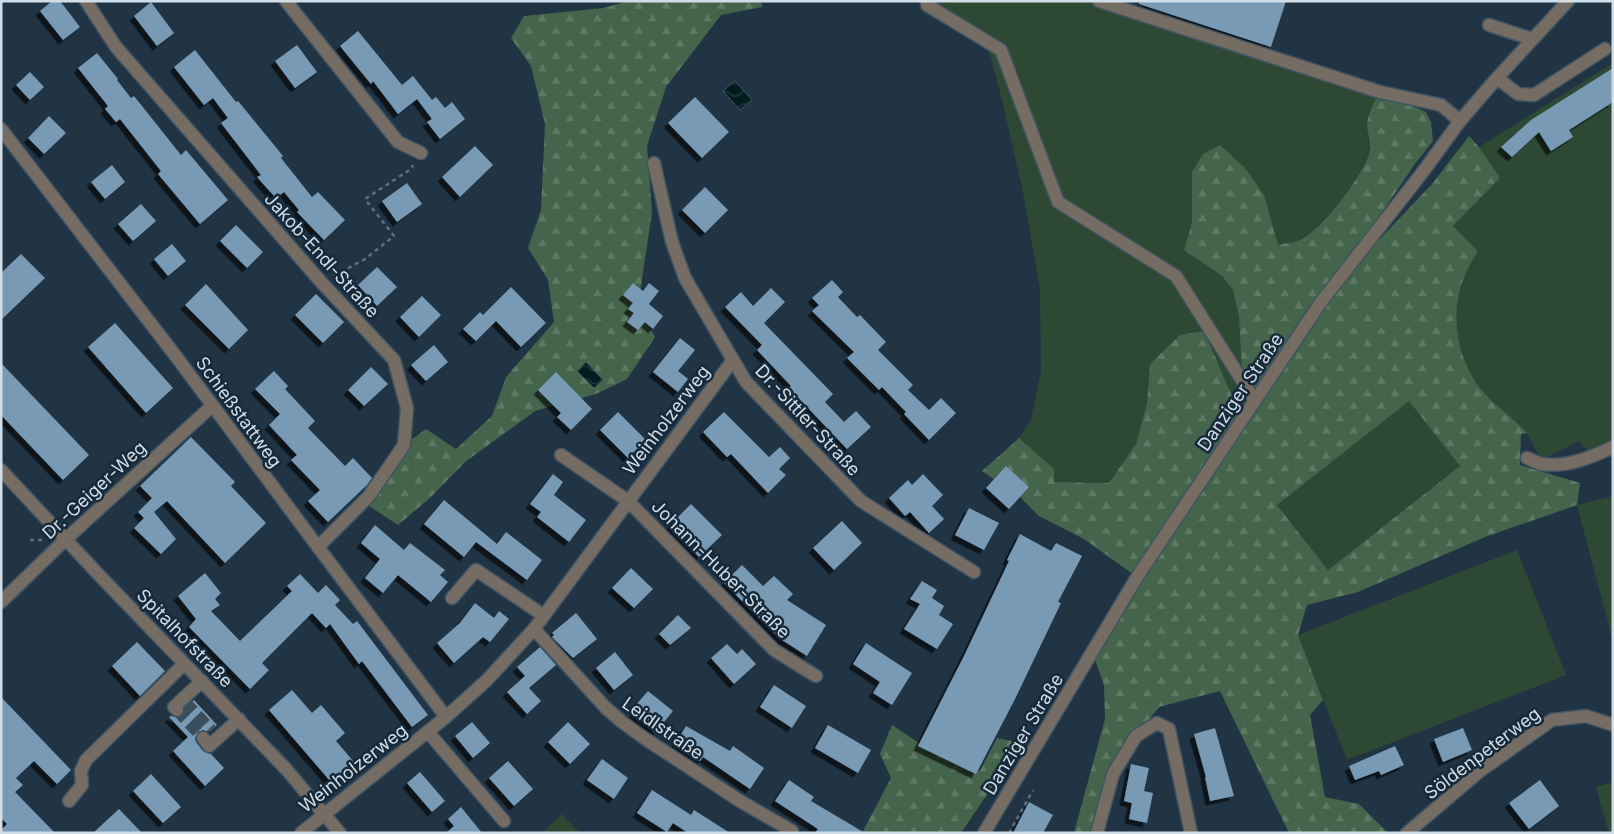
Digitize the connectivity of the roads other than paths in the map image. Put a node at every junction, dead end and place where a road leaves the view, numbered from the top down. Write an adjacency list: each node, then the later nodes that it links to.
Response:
1 (86, 1): 23 (street, Jakob-Endl-Straße)
2 (286, 1): 12 (street)
3 (927, 1): 15 (street)
4 (1099, 1): 10 (street)
5 (1568, 1): 7 (street, Danziger Straße)
6 (1489, 24): 7 (street)
7 (1532, 39): 9 (street, Danziger Straße)
8 (1605, 49): 9 (street)
9 (1497, 78): 10 (street, Danziger Straße)
10 (1460, 121): 15 (street, Danziger Straße)
11 (1, 129): 16 (street, Schießstattweg)
12 (421, 153)
13 (654, 163): 14 (street, Dr.-Sittler-Straße)
14 (733, 360): 21 (street, Weinholzerweg); 24 (street, Dr.-Sittler-Straße)
15 (1255, 401): 44 (street, Danziger Straße)
16 (212, 406): 22 (street, Dr.-Geiger-Weg); 23 (street, Schießstattweg)
17 (1613, 447): 19 (street)
18 (561, 455): 21 (street, Weinholzerweg)
19 (1527, 458)
20 (1, 470): 22 (street, Spitalhofstraße)
21 (628, 501): 27 (street, Weinholzerweg); 30 (street, Johann-Huber-Straße)
22 (66, 539): 26 (street, Dr.-Geiger-Weg); 29 (street, Spitalhofstraße)
23 (318, 548): 33 (street, Schießstattweg)
24 (974, 572)
25 (452, 598): 27 (street)
26 (1, 602)
27 (543, 615): 28 (street, Weinholzerweg)
28 (534, 629): 33 (street, Weinholzerweg); 41 (street, Leidlstraße)
29 (184, 664): 31 (street, Spitalhofstraße); 38 (street)
30 (816, 676)
31 (202, 681): 32 (street); 34 (street, Spitalhofstraße)
32 (181, 704)
33 (446, 717): 36 (street, Weinholzerweg)
34 (238, 719): 37 (street); 39 (street, Spitalhofstraße)
35 (1613, 725): 47 (street, Söldenpeterweg)
36 (428, 732): 39 (street, Weinholzerweg); 40 (street, Weinholzerweg)
37 (210, 736)
38 (69, 800)
39 (325, 813): 42 (street, Weinholzerweg); 43 (street, Spitalhofstraße)
40 (504, 821)
41 (792, 831)
42 (301, 833)
43 (340, 833)
44 (984, 833)
45 (1098, 833): 46 (street)
46 (1192, 833)
47 (1407, 833)

